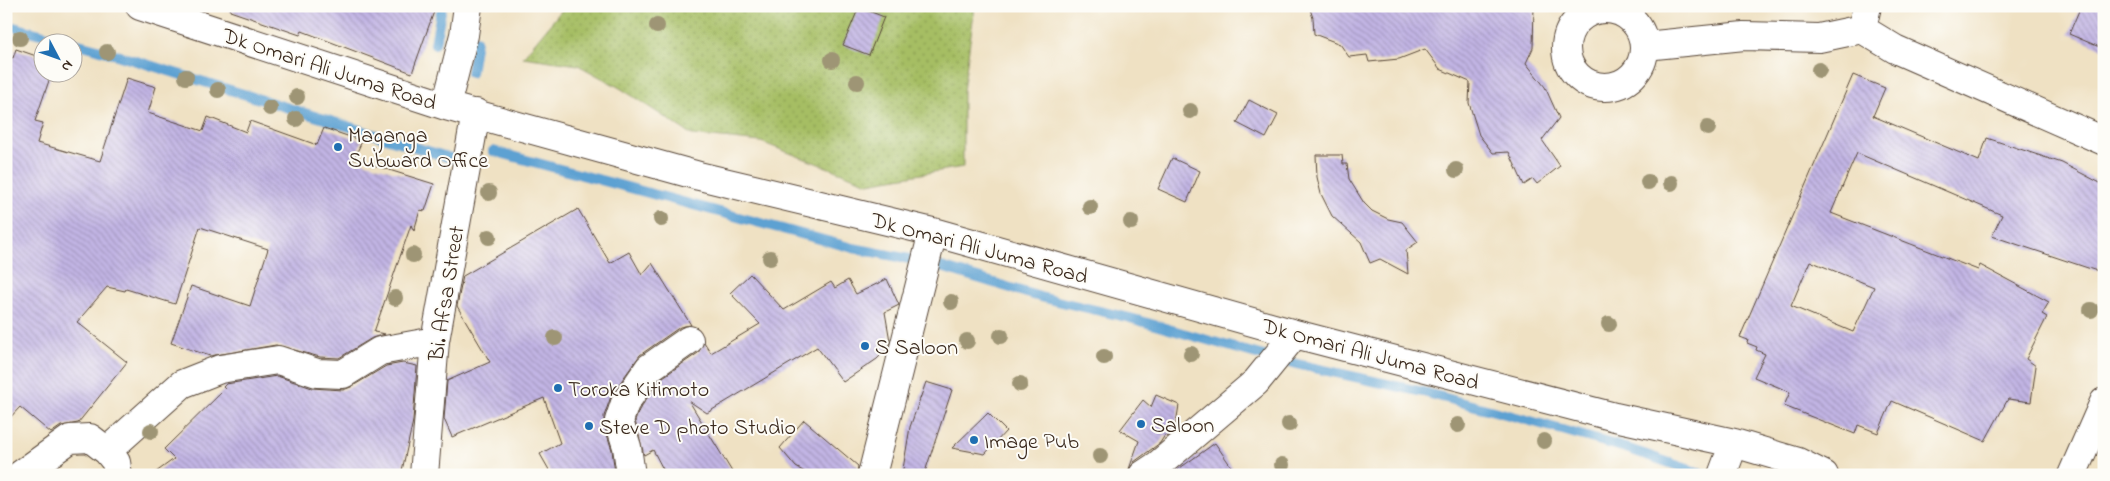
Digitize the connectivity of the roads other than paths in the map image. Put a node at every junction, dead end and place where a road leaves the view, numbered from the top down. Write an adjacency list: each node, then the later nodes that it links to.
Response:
1 (140, 6): 5 (street, Dk Omari Ali Juma Road)
2 (468, 6): 5 (street)
3 (1864, 17): 4 (street); 7 (street)
4 (1645, 46)
5 (446, 106): 6 (street, Dk Omari Ali Juma Road)
6 (476, 113): 8 (street, Dk Omari Ali Juma Road); 11 (street, Bi. Afsa Street)
7 (2104, 141)
8 (934, 232): 9 (street, Dk Omari Ali Juma Road); 18 (street)
9 (1295, 334): 13 (street, Dk Omari Ali Juma Road); 19 (street)
10 (689, 340): 17 (street)
11 (435, 341): 14 (street); 16 (street, Bi. Afsa Street)
12 (2104, 402): 22 (street)
13 (1734, 443): 20 (street); 21 (street, Dk Omari Ali Juma Road)
14 (112, 463): 15 (street)
15 (20, 475)
16 (424, 475)
17 (631, 475)
18 (872, 475)
19 (1143, 475)
20 (1722, 475)
21 (1824, 475)
22 (2072, 475)

